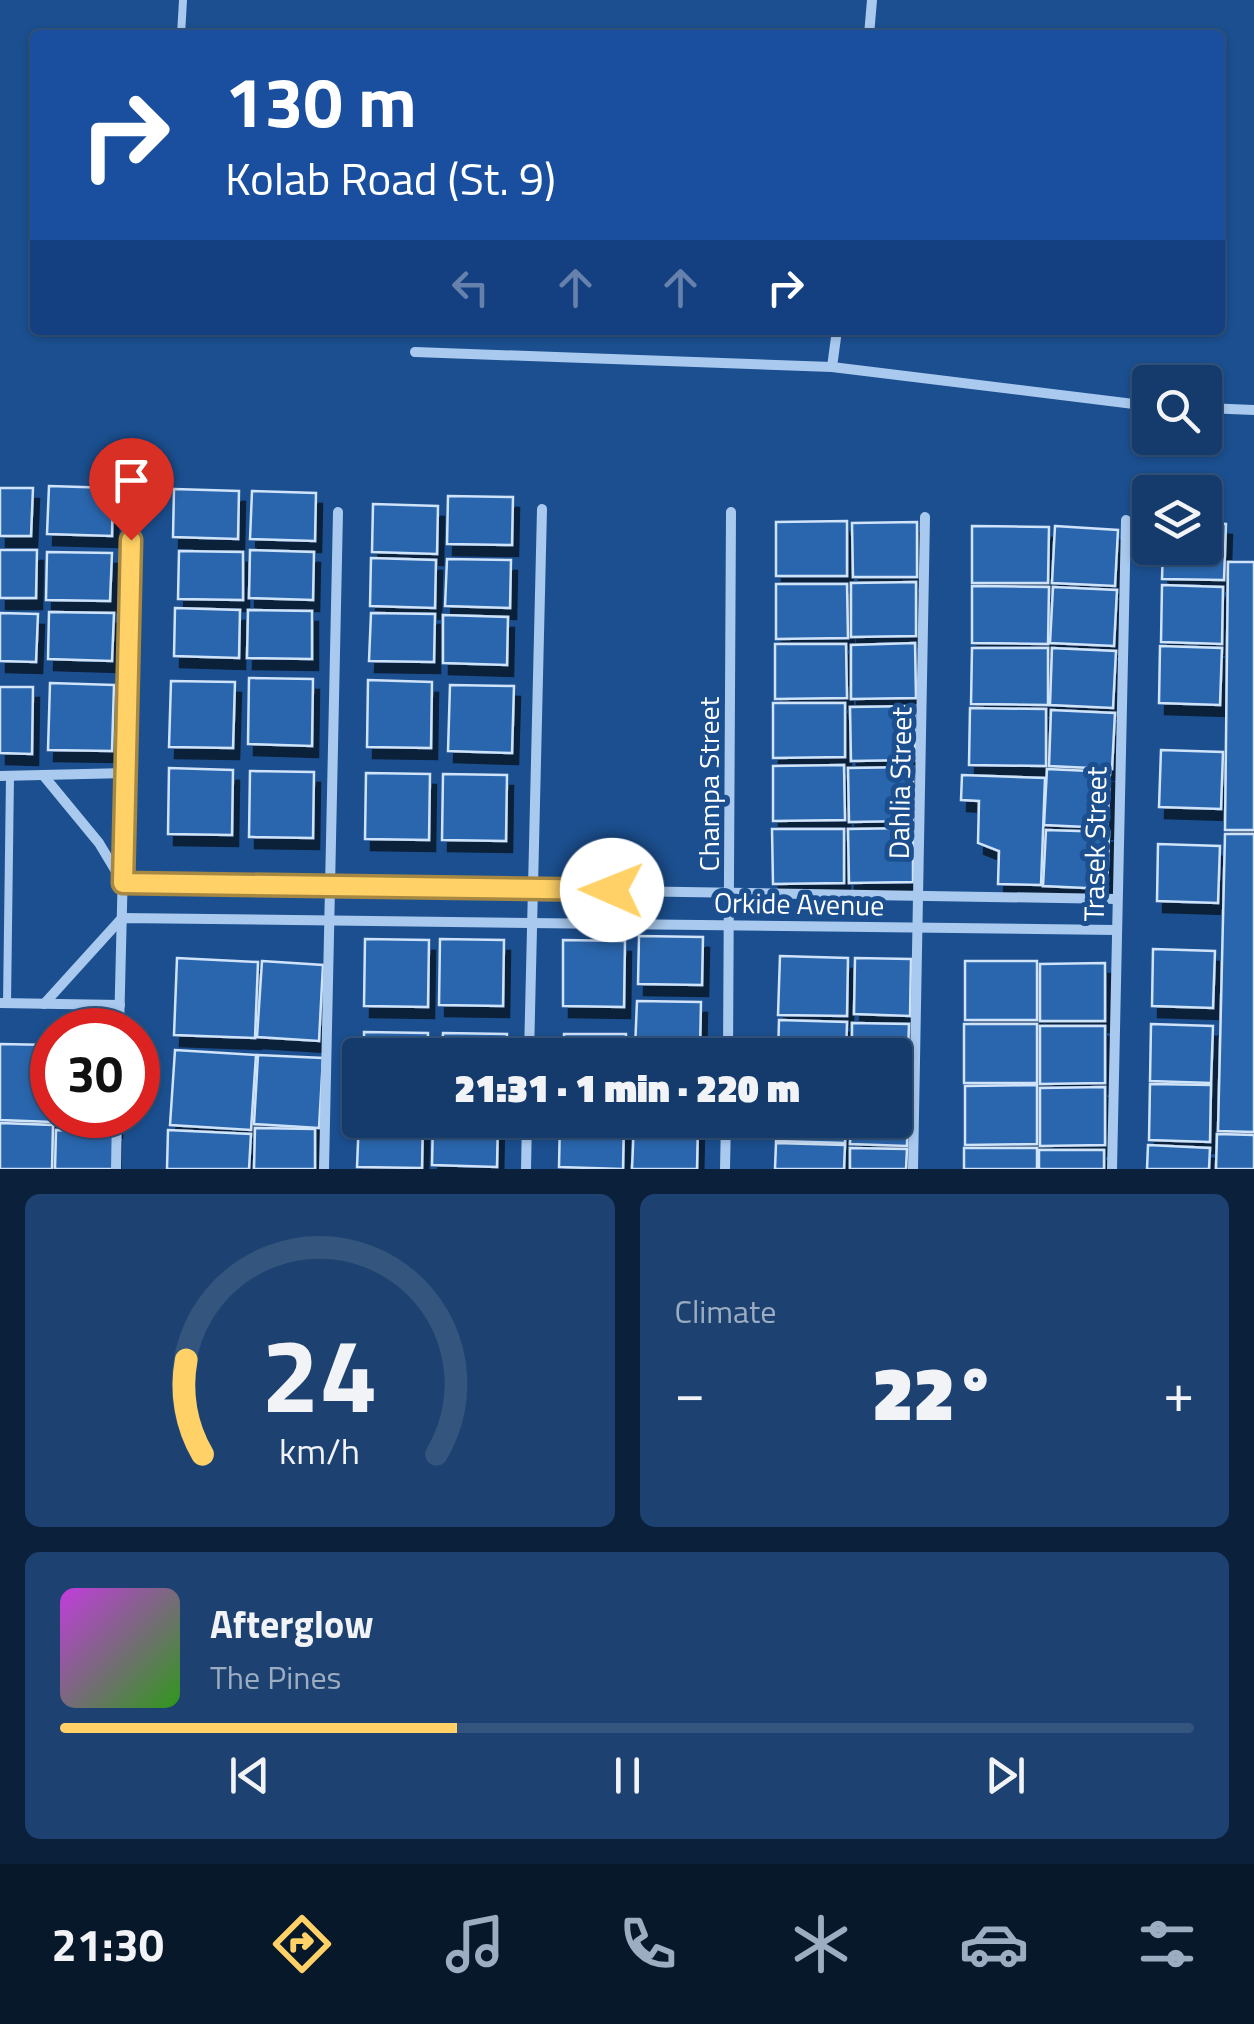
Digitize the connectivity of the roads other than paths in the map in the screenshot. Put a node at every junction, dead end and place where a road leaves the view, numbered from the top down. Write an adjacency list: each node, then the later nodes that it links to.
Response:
1 (183, 0): 3 (lane)
2 (872, 0): 4 (street)
3 (181, 30)
4 (869, 30)
5 (836, 335): 7 (street)
6 (415, 352): 7 (street)
7 (832, 367): 8 (street)
8 (1132, 404)
9 (1222, 409): 10 (street)
10 (1254, 410)
11 (132, 501): 17 (street)
12 (542, 509): 22 (street)
13 (338, 512): 21 (street)
14 (731, 512): 23 (street, Champa Street)
15 (925, 517): 24 (street, Dahlia Street)
16 (1126, 520): 25 (street, Trasek Street)
17 (127, 773): 18 (street); 20 (street)
18 (43, 775): 19 (street); 20 (street)
19 (5, 776): 32 (lane)
20 (123, 883): 21 (street, Orkide Avenue); 26 (street)
21 (330, 886): 22 (street, Orkide Avenue); 27 (street)
22 (533, 889): 23 (street, Orkide Avenue); 28 (street)
23 (732, 893): 24 (street, Orkide Avenue); 29 (street, Champa Street)
24 (921, 895): 25 (street, Orkide Avenue); 30 (street, Dahlia Street)
25 (1117, 898): 31 (street, Trasek Street)
26 (122, 918): 27 (street, Orkide Avenue); 33 (street); 34 (street)
27 (330, 920): 28 (street, Orkide Avenue); 41 (street)
28 (532, 923): 29 (street, Orkide Avenue); 35 (street)
29 (730, 926): 30 (street, Orkide Avenue); 36 (street, Champa Street)
30 (919, 928): 31 (street, Orkide Avenue); 44 (street, Dahlia Street)
31 (1116, 930): 45 (street, Trasek Street)
32 (3, 1004): 33 (street)
33 (44, 1004): 34 (street)
34 (120, 1006)
35 (529, 1038)
36 (728, 1038)
37 (117, 1138): 40 (street)
38 (527, 1138): 42 (street)
39 (726, 1138): 43 (street)
40 (116, 1169)
41 (324, 1169)
42 (526, 1169)
43 (725, 1169)
44 (912, 1169)
45 (1112, 1169)

